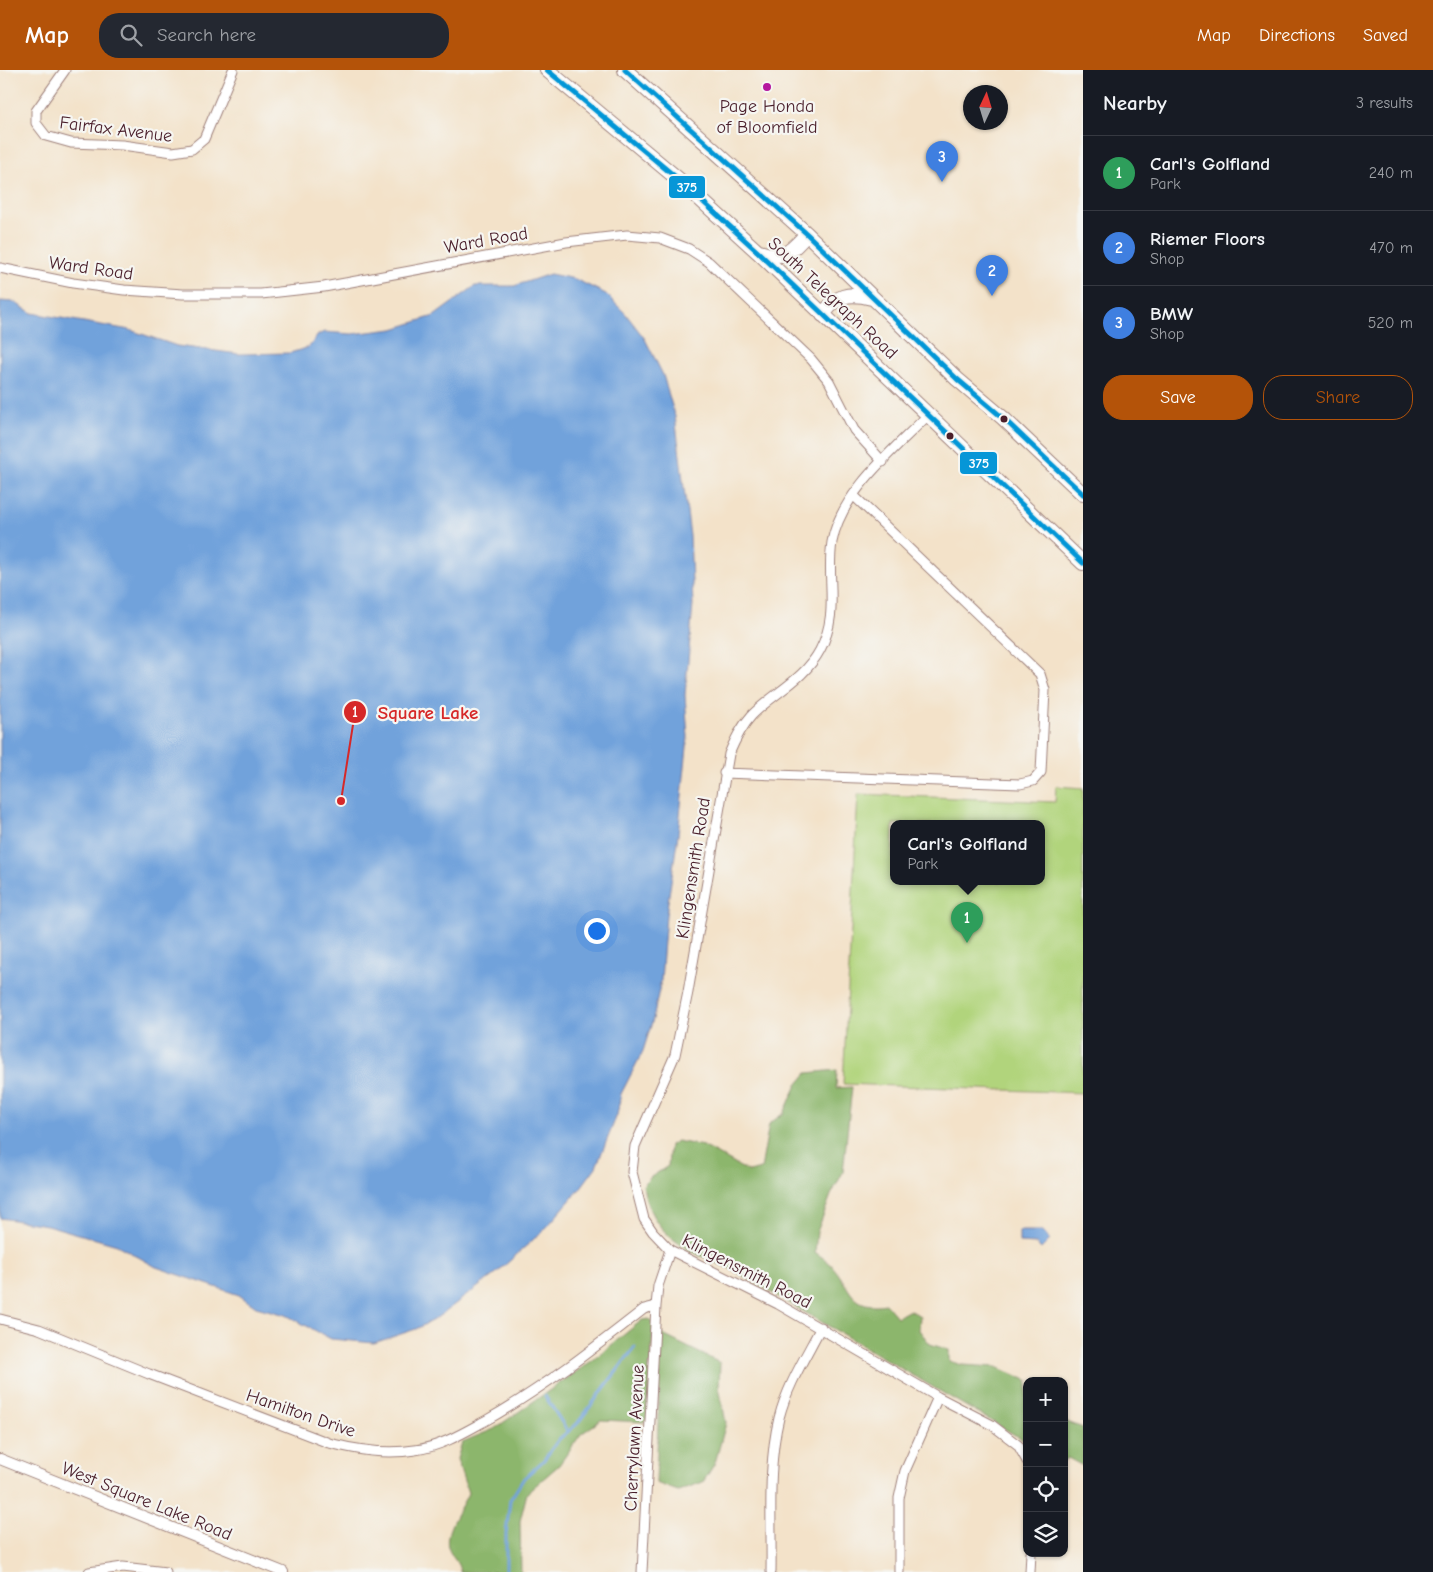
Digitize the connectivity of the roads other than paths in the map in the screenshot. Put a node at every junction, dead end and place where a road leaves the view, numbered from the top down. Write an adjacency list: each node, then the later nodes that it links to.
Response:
1 (65, 70): 2 (street, Fairfax Avenue)
2 (233, 70)
3 (547, 70): 6 (highway, South Telegraph Road)
4 (625, 70): 5 (highway, South Telegraph Road)
5 (807, 234): 6 (highway); 8 (highway, South Telegraph Road)
6 (758, 252): 9 (highway, South Telegraph Road)
7 (0, 268): 11 (street, Ward Road)
8 (872, 298): 9 (highway); 12 (highway, South Telegraph Road)
9 (823, 315): 10 (highway, South Telegraph Road)
10 (929, 414): 11 (street, Klingensmith Road); 14 (highway, South Telegraph Road)
11 (883, 462): 13 (street, Klingensmith Road)
12 (1083, 494)
13 (853, 495): 15 (street, Klingensmith Road); 15 (street)
14 (1083, 563)
15 (724, 773): 16 (street, Klingensmith Road)
16 (670, 1250): 17 (street); 19 (street, Klingensmith Road)
17 (656, 1306): 18 (street, Hamilton Drive); 27 (street, Cherrylawn Avenue)
18 (0, 1320)
19 (821, 1327): 20 (street, Klingensmith Road); 28 (street)
20 (938, 1397): 21 (street, Klingensmith Road); 29 (street)
21 (1023, 1454)
22 (0, 1459): 26 (street, West Square Lake Road)
23 (1032, 1557): 30 (street)
24 (89, 1572): 25 (street)
25 (166, 1572)
26 (283, 1572)
27 (642, 1572)
28 (771, 1572)
29 (899, 1572)
30 (1030, 1572)

